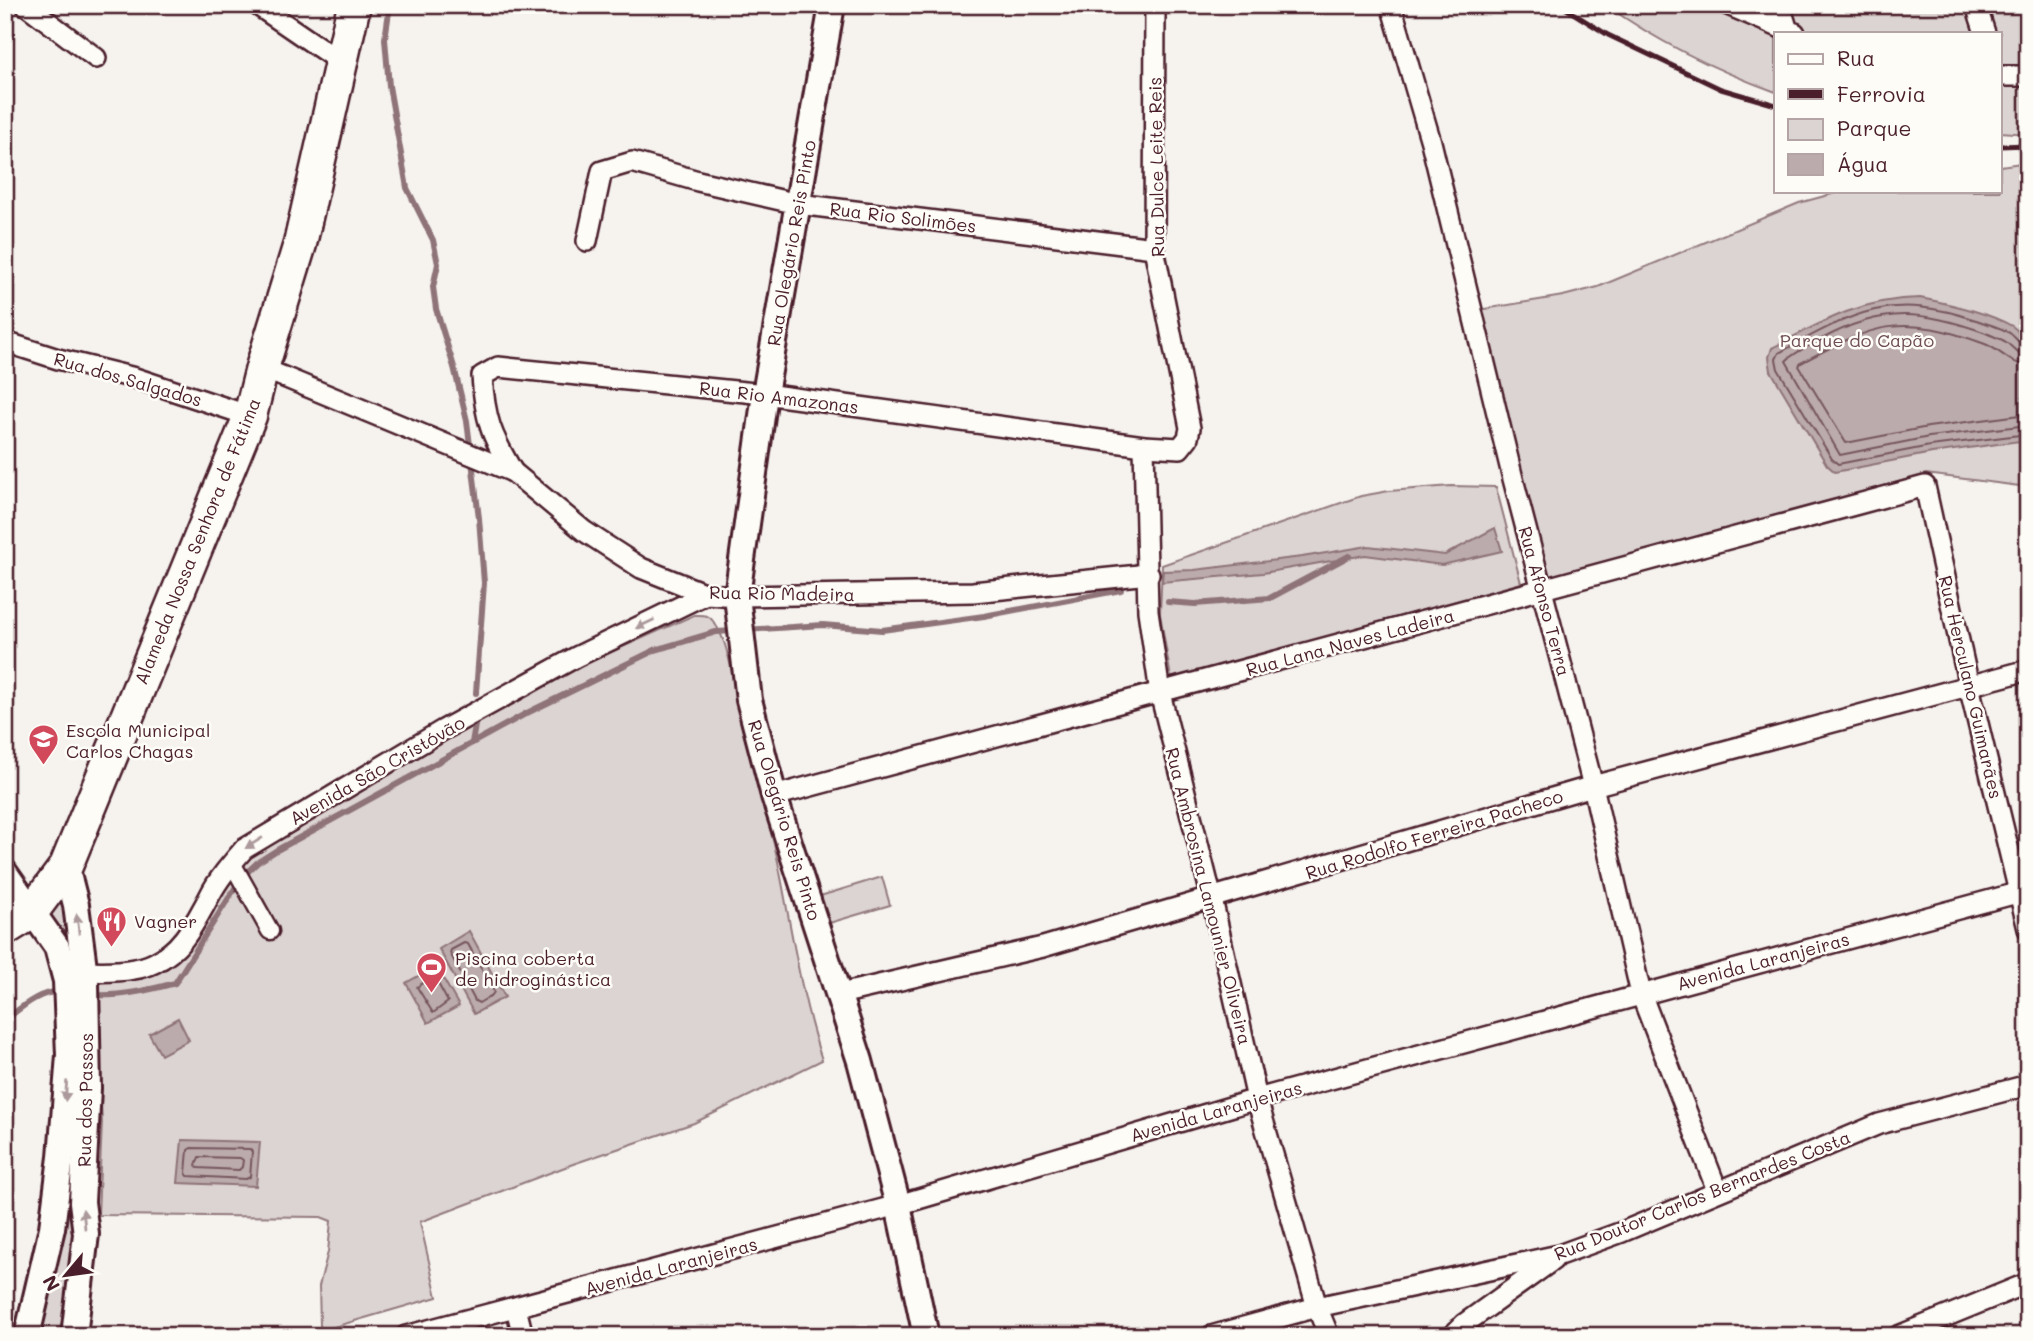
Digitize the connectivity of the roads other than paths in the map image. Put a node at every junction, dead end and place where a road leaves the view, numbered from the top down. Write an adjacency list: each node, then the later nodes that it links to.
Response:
1 (26, 5): 12 (street)
2 (257, 5): 13 (street)
3 (354, 5): 13 (main road, Alameda Nossa Senhora de Fátima)
4 (832, 5): 16 (street, Rua Olegário Reis Pinto)
5 (1155, 5): 18 (street, Rua Dulce Leite Reis)
6 (1391, 5): 28 (street, Rua Afonso Terra)
7 (1728, 5): 10 (street)
8 (1780, 5): 10 (street)
9 (1976, 5): 11 (street)
10 (1792, 32)
11 (1985, 32)
12 (96, 58)
13 (342, 64): 20 (main road, Alameda Nossa Senhora de Fátima)
14 (2002, 76): 15 (street)
15 (2028, 76)
16 (798, 204): 17 (street, Rua Rio Solimões); 18 (street, Rua Rio Solimões); 21 (street, Rua Olegário Reis Pinto)
17 (587, 241)
18 (1154, 248): 24 (street, Rua Dulce Leite Reis)
19 (5, 342): 22 (street, Rua dos Salgados)
20 (262, 368): 22 (main road, Alameda Nossa Senhora de Fátima); 25 (street, Rua Rio Madeira)
21 (765, 394): 23 (street, Rua Rio Amazonas); 25 (street, Rua Rio Amazonas); 30 (street, Rua Olegário Reis Pinto)
22 (250, 416): 37 (main road, Alameda Nossa Senhora de Fátima)
23 (1144, 446): 24 (street, Rua Rio Amazonas); 27 (street, Rua Ambrosina Lamounier Oliveira)
24 (1180, 447)
25 (513, 472): 29 (street, Rua Rio Madeira)
26 (1925, 486): 28 (street, Rua Lana Naves Ladeira); 32 (street, Rua Herculano Guimarães)
27 (1149, 574): 30 (street, Rua Rio Madeira); 33 (street, Rua Ambrosina Lamounier Oliveira)
28 (1542, 591): 33 (street, Rua Lana Naves Ladeira); 34 (street, Rua Afonso Terra)
29 (706, 594): 30 (street, Rua Rio Madeira); 36 (street, Avenida São Cristóvão, one-way to 36)
30 (739, 617): 35 (street, Rua Olegário Reis Pinto)
31 (2028, 670): 32 (street, Rua Rodolfo Ferreira Pacheco)
32 (1969, 686): 34 (street, Rua Rodolfo Ferreira Pacheco); 39 (street, Rua Herculano Guimarães)
33 (1160, 693): 35 (street, Rua Lana Naves Ladeira); 40 (street, Rua Ambrosina Lamounier Oliveira)
34 (1593, 786): 40 (street, Rua Rodolfo Ferreira Pacheco); 46 (street, Rua Afonso Terra)
35 (774, 796): 45 (street, Rua Olegário Reis Pinto)
36 (232, 863): 43 (street); 44 (street, Avenida São Cristóvão)
37 (66, 866): 41 (main road, Alameda Nossa Senhora de Fátima); 44 (street, Rua dos Passos, one-way to 37)
38 (5, 873): 41 (street, Rua dos Passos)
39 (2024, 890): 42 (street, Rua Herculano Guimarães); 46 (street, Avenida Laranjeiras)
40 (1212, 899): 45 (street, Rua Rodolfo Ferreira Pacheco); 48 (street, Rua Ambrosina Lamounier Oliveira)
41 (18, 921): 44 (street, Rua dos Passos)
42 (2028, 929)
43 (270, 931)
44 (78, 988): 55 (street, Rua dos Passos, one-way to 55); 56 (street, Rua dos Passos, one-way to 44)
45 (840, 994): 50 (street, Rua Olegário Reis Pinto)
46 (1641, 994): 48 (street, Avenida Laranjeiras); 49 (street, Rua Afonso Terra)
47 (2028, 1085): 49 (street, Rua Doutor Carlos Bernardes Costa)
48 (1257, 1098): 50 (street, Avenida Laranjeiras); 53 (street, Rua Ambrosina Lamounier Oliveira)
49 (1717, 1190): 51 (street, Rua Doutor Carlos Bernardes Costa)
50 (898, 1205): 54 (street, Avenida Laranjeiras); 59 (street, Rua Olegário Reis Pinto)
51 (1559, 1255): 53 (street, Rua Doutor Carlos Bernardes Costa); 62 (street)
52 (2028, 1283): 63 (street)
53 (1317, 1307): 60 (street, Rua Doutor Carlos Bernardes Costa); 61 (street, Rua Ambrosina Lamounier Oliveira)
54 (516, 1308): 57 (street, Avenida Laranjeiras); 58 (street)
55 (27, 1336)
56 (74, 1336)
57 (406, 1336)
58 (523, 1336)
59 (926, 1336)
60 (1211, 1336)
61 (1329, 1336)
62 (1452, 1336)
63 (1898, 1336)

